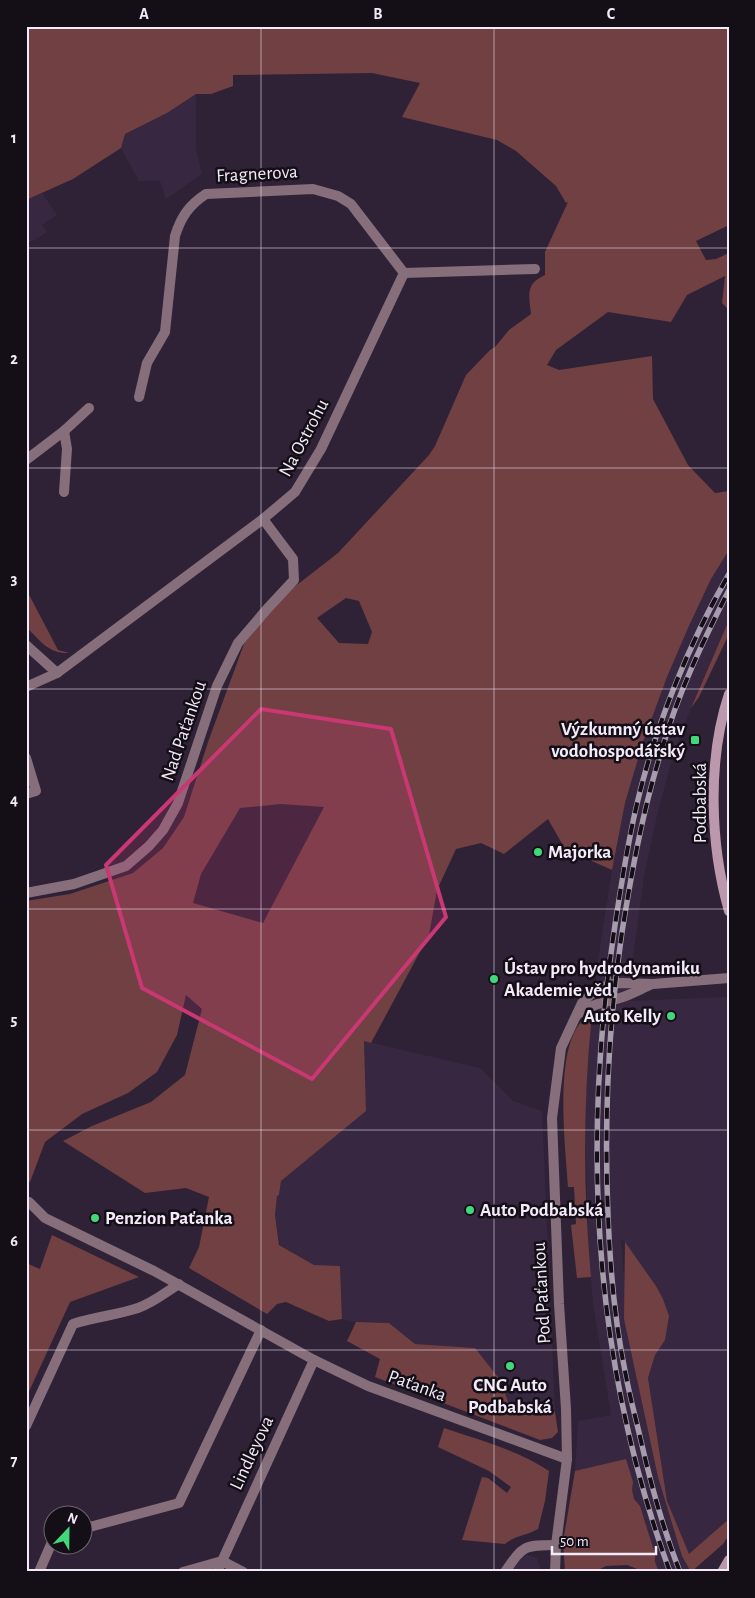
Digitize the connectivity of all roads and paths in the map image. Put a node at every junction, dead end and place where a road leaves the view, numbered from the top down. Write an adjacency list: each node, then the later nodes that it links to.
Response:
1 (536, 270): 2 (street)
2 (404, 273): 3 (street, Fragnerova); 8 (street, Na Ostrohu)
3 (139, 397)
4 (89, 408): 5 (street)
5 (64, 431): 6 (street); 7 (street)
6 (26, 460)
7 (64, 492)
8 (263, 519): 10 (street, Na Ostrohu); 15 (street, Nad Paťankou)
9 (26, 645): 10 (street)
10 (57, 673): 11 (street, Na Ostrohu)
11 (26, 687)
12 (729, 694): 16 (main road, Podbabská)
13 (26, 758): 14 (street)
14 (31, 792)
15 (26, 893)
16 (729, 911)
17 (729, 978): 18 (street, Pod Paťankou)
18 (653, 984): 19 (street, Pod Paťankou); 19 (street, Pod Paťankou)
19 (576, 1016): 25 (street, Pod Paťankou)
20 (29, 1202): 21 (street, Paťanka)
21 (179, 1284): 22 (street, Paťanka); 24 (street)
22 (261, 1330): 23 (street, Paťanka); 26 (street)
23 (314, 1360): 25 (street, Paťanka); 30 (street, Lindleyova)
24 (26, 1426)
25 (567, 1459): 27 (street, Pod Paťankou)
26 (92, 1525)
27 (556, 1545): 35 (street); 36 (street, Pod Paťankou)
28 (46, 1556): 31 (street)
29 (729, 1560): 37 (main road)
30 (222, 1561): 32 (street); 33 (street, Lindleyova); 34 (street)
31 (39, 1572)
32 (183, 1572)
33 (217, 1572)
34 (244, 1572)
35 (504, 1572)
36 (555, 1572)
37 (722, 1572)

